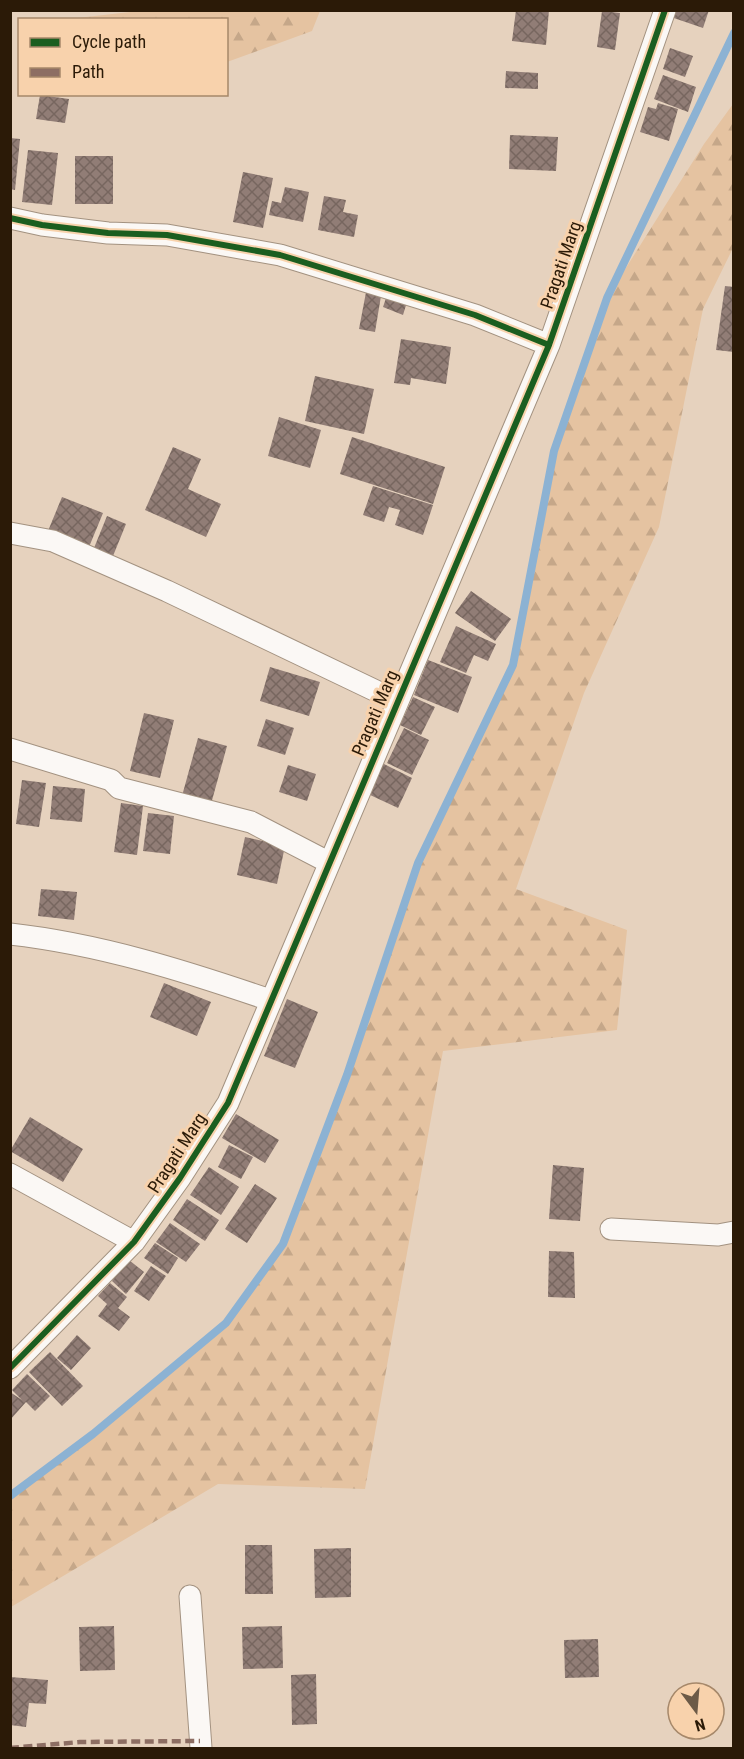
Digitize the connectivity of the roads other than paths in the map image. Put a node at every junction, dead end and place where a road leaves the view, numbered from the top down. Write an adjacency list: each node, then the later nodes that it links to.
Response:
1 (665, 10): 3 (street, Pragati Marg)
2 (10, 218): 3 (street)
3 (549, 345): 5 (street, Pragati Marg)
4 (10, 533): 5 (street)
5 (397, 701): 7 (street, Pragati Marg)
6 (10, 749): 7 (street)
7 (328, 862): 9 (street, Pragati Marg)
8 (10, 934): 9 (street)
9 (270, 1000): 13 (street, Pragati Marg)
10 (10, 1174): 13 (street)
11 (611, 1229): 12 (street)
12 (734, 1232)
13 (134, 1242): 14 (street, Pragati Marg)
14 (10, 1368)
15 (190, 1596): 16 (street)
16 (201, 1749)

